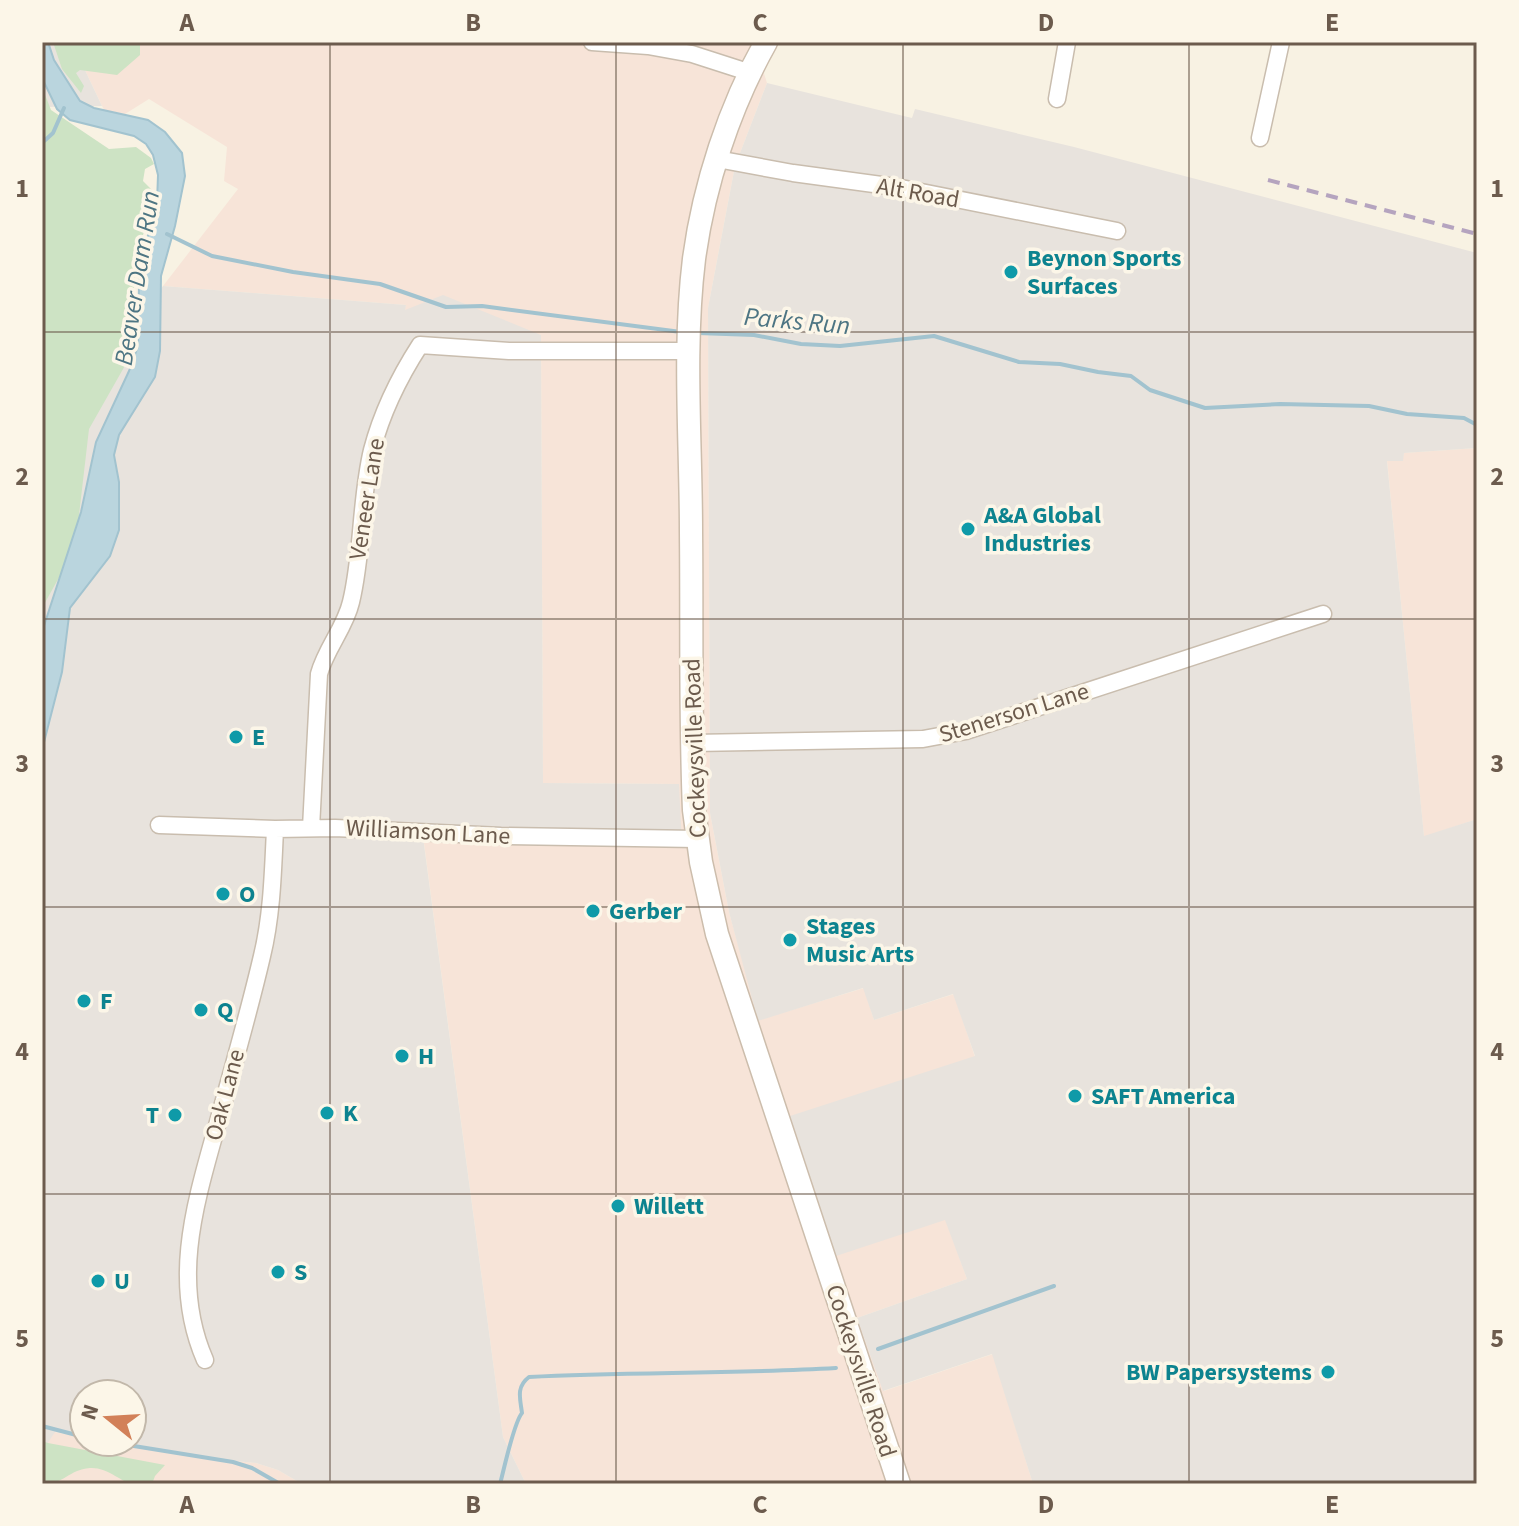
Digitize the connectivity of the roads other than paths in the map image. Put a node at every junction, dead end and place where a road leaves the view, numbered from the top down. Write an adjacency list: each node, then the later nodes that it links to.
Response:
1 (592, 42): 5 (street)
2 (766, 42): 5 (street, Cockeysville Road)
3 (1067, 42): 6 (street)
4 (1281, 42): 7 (street)
5 (751, 73): 8 (street, Cockeysville Road)
6 (1057, 99)
7 (1260, 138)
8 (717, 159): 9 (street, Alt Road); 10 (street, Cockeysville Road)
9 (1117, 231)
10 (690, 338): 12 (street, Cockeysville Road); 14 (street, Veneer Lane)
11 (1323, 614): 12 (street, Stenerson Lane)
12 (693, 743): 16 (street, Cockeysville Road)
13 (159, 825): 15 (street, Williamson Lane)
14 (311, 828): 15 (street, Williamson Lane); 16 (street, Williamson Lane)
15 (275, 829): 17 (street, Oak Lane)
16 (697, 839): 18 (street, Cockeysville Road)
17 (205, 1360)
18 (899, 1484)

